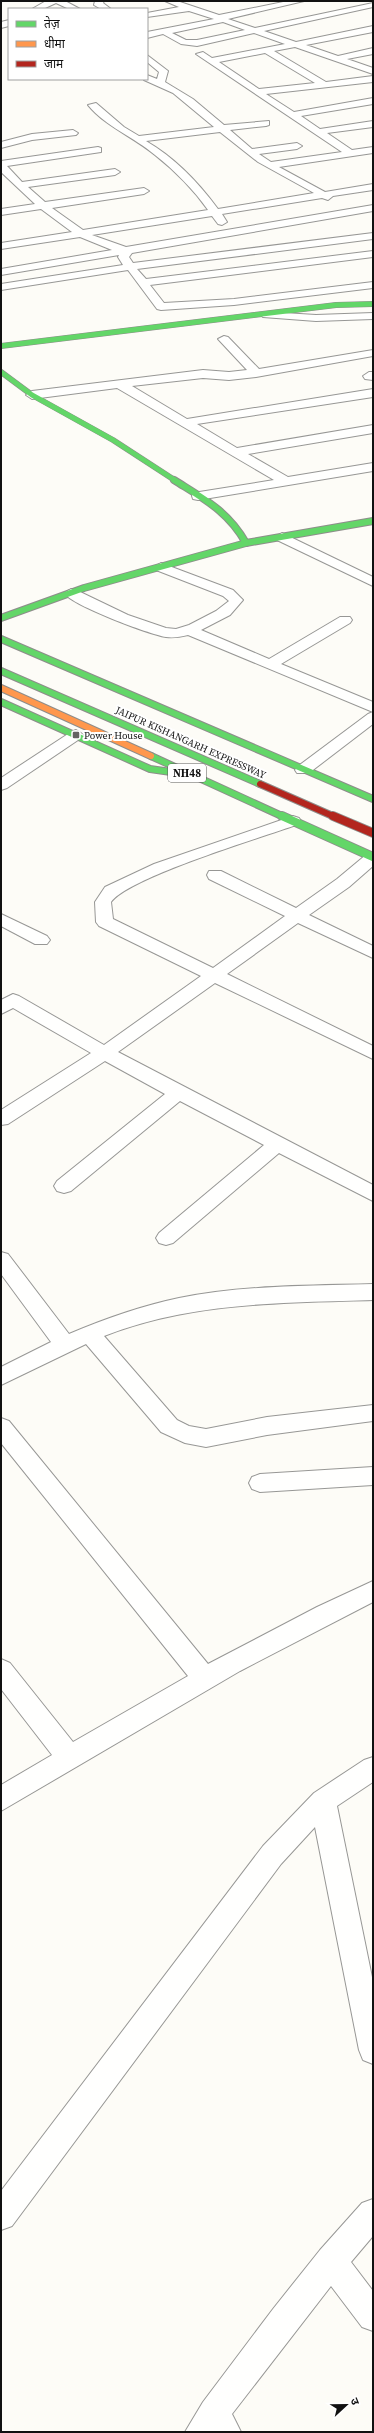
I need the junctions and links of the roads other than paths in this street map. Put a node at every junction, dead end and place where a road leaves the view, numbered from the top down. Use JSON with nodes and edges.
{"nodes":[{"id":1,"x":53,"y":1,"type":"edge"},
{"id":2,"x":58,"y":1,"type":"edge"},
{"id":3,"x":100,"y":1,"type":"edge"},
{"id":4,"x":169,"y":1,"type":"edge"},
{"id":5,"x":300,"y":1,"type":"edge"},
{"id":6,"x":27,"y":4,"type":"dead end"},
{"id":7,"x":373,"y":5,"type":"edge"},
{"id":8,"x":238,"y":6,"type":"dead end"},
{"id":9,"x":34,"y":8,"type":"edge"},
{"id":10,"x":38,"y":8,"type":"edge"},
{"id":11,"x":74,"y":8,"type":"edge"},
{"id":12,"x":105,"y":8,"type":"edge"},
{"id":13,"x":188,"y":8,"type":"junction"},
{"id":14,"x":249,"y":11,"type":"junction"},
{"id":15,"x":148,"y":15,"type":"edge"},
{"id":16,"x":221,"y":19,"type":"junction"},
{"id":17,"x":373,"y":29,"type":"edge"},
{"id":18,"x":253,"y":30,"type":"junction"},
{"id":19,"x":165,"y":32,"type":"junction"},
{"id":20,"x":148,"y":35,"type":"edge"},
{"id":21,"x":298,"y":45,"type":"junction"},
{"id":22,"x":268,"y":51,"type":"junction"},
{"id":23,"x":373,"y":51,"type":"edge"},
{"id":24,"x":200,"y":54,"type":"dead end"},
{"id":25,"x":148,"y":59,"type":"edge"},
{"id":26,"x":337,"y":59,"type":"junction"},
{"id":27,"x":212,"y":61,"type":"junction"},
{"id":28,"x":373,"y":71,"type":"edge"},
{"id":29,"x":148,"y":78,"type":"edge"},
{"id":30,"x":373,"y":79,"type":"edge"},
{"id":31,"x":161,"y":81,"type":"junction"},
{"id":32,"x":323,"y":84,"type":"junction"},
{"id":33,"x":259,"y":92,"type":"junction"},
{"id":34,"x":373,"y":101,"type":"edge"},
{"id":35,"x":94,"y":105,"type":"dead end"},
{"id":36,"x":292,"y":114,"type":"junction"},
{"id":37,"x":266,"y":123,"type":"dead end"},
{"id":38,"x":373,"y":124,"type":"edge"},
{"id":39,"x":73,"y":128,"type":"dead end"},
{"id":40,"x":221,"y":129,"type":"junction"},
{"id":41,"x":317,"y":132,"type":"junction"},
{"id":42,"x":137,"y":139,"type":"junction"},
{"id":43,"x":1,"y":144,"type":"edge"},
{"id":44,"x":297,"y":146,"type":"dead end"},
{"id":45,"x":98,"y":150,"type":"dead end"},
{"id":46,"x":373,"y":150,"type":"edge"},
{"id":47,"x":250,"y":152,"type":"junction"},
{"id":48,"x":350,"y":153,"type":"junction"},
{"id":49,"x":1,"y":165,"type":"edge"},
{"id":50,"x":271,"y":165,"type":"junction"},
{"id":51,"x":115,"y":172,"type":"dead end"},
{"id":52,"x":17,"y":182,"type":"junction"},
{"id":53,"x":1,"y":183,"type":"edge"},
{"id":54,"x":373,"y":187,"type":"edge"},
{"id":55,"x":144,"y":191,"type":"dead end"},
{"id":56,"x":324,"y":195,"type":"junction"},
{"id":57,"x":44,"y":206,"type":"junction"},
{"id":58,"x":373,"y":208,"type":"edge"},
{"id":59,"x":1,"y":212,"type":"edge"},
{"id":60,"x":217,"y":212,"type":"junction"},
{"id":61,"x":353,"y":212,"type":"junction"},
{"id":62,"x":369,"y":224,"type":"edge"},
{"id":63,"x":231,"y":232,"type":"junction"},
{"id":64,"x":84,"y":233,"type":"junction"},
{"id":65,"x":373,"y":236,"type":"edge"},
{"id":66,"x":14,"y":244,"type":"junction"},
{"id":67,"x":1,"y":246,"type":"edge"},
{"id":68,"x":251,"y":249,"type":"junction"},
{"id":69,"x":128,"y":251,"type":"junction"},
{"id":70,"x":373,"y":254,"type":"edge"},
{"id":71,"x":38,"y":265,"type":"junction"},
{"id":72,"x":131,"y":265,"type":"junction"},
{"id":73,"x":1,"y":272,"type":"edge"},
{"id":74,"x":143,"y":283,"type":"junction"},
{"id":75,"x":373,"y":285,"type":"edge"},
{"id":76,"x":1,"y":287,"type":"edge"},
{"id":77,"x":373,"y":304,"type":"edge"},
{"id":78,"x":267,"y":315,"type":"junction"},
{"id":79,"x":373,"y":316,"type":"edge"},
{"id":80,"x":224,"y":339,"type":"dead end"},
{"id":81,"x":1,"y":346,"type":"edge"},
{"id":82,"x":373,"y":353,"type":"edge"},
{"id":83,"x":1,"y":372,"type":"edge"},
{"id":84,"x":256,"y":373,"type":"junction"},
{"id":85,"x":120,"y":384,"type":"junction"},
{"id":86,"x":373,"y":393,"type":"edge"},
{"id":87,"x":32,"y":395,"type":"junction"},
{"id":88,"x":183,"y":422,"type":"junction"},
{"id":89,"x":373,"y":429,"type":"edge"},
{"id":90,"x":236,"y":452,"type":"junction"},
{"id":91,"x":373,"y":467,"type":"edge"},
{"id":92,"x":285,"y":481,"type":"junction"},
{"id":93,"x":198,"y":496,"type":"junction"},
{"id":94,"x":373,"y":521,"type":"edge"},
{"id":95,"x":282,"y":537,"type":"junction"},
{"id":96,"x":246,"y":543,"type":"junction"},
{"id":97,"x":161,"y":567,"type":"junction"},
{"id":98,"x":373,"y":582,"type":"edge"},
{"id":99,"x":71,"y":593,"type":"junction"},
{"id":100,"x":1,"y":618,"type":"edge"},
{"id":101,"x":344,"y":620,"type":"dead end"},
{"id":102,"x":190,"y":631,"type":"junction"},
{"id":103,"x":1,"y":639,"type":"edge"},
{"id":104,"x":269,"y":664,"type":"junction"},
{"id":105,"x":1,"y":671,"type":"edge"},
{"id":106,"x":1,"y":688,"type":"edge"},
{"id":107,"x":1,"y":702,"type":"edge"},
{"id":108,"x":372,"y":717,"type":"edge"},
{"id":109,"x":76,"y":735,"type":"junction"},
{"id":110,"x":303,"y":770,"type":"junction"},
{"id":111,"x":192,"y":775,"type":"junction"},
{"id":112,"x":1,"y":784,"type":"edge"},
{"id":113,"x":373,"y":799,"type":"edge"},
{"id":114,"x":293,"y":820,"type":"junction"},
{"id":115,"x":373,"y":834,"type":"edge"},
{"id":116,"x":373,"y":857,"type":"edge"},
{"id":117,"x":215,"y":875,"type":"dead end"},
{"id":118,"x":298,"y":916,"type":"junction"},
{"id":119,"x":1,"y":919,"type":"edge"},
{"id":120,"x":41,"y":940,"type":"dead end"},
{"id":121,"x":373,"y":953,"type":"edge"},
{"id":122,"x":216,"y":976,"type":"junction"},
{"id":123,"x":1,"y":1008,"type":"edge"},
{"id":124,"x":105,"y":1053,"type":"junction"},
{"id":125,"x":373,"y":1054,"type":"edge"},
{"id":126,"x":177,"y":1094,"type":"junction"},
{"id":127,"x":1,"y":1119,"type":"edge"},
{"id":128,"x":278,"y":1144,"type":"junction"},
{"id":129,"x":64,"y":1186,"type":"dead end"},
{"id":130,"x":373,"y":1194,"type":"edge"},
{"id":131,"x":166,"y":1238,"type":"dead end"},
{"id":132,"x":1,"y":1259,"type":"edge"},
{"id":133,"x":373,"y":1292,"type":"edge"},
{"id":134,"x":90,"y":1334,"type":"junction"},
{"id":135,"x":65,"y":1345,"type":"junction"},
{"id":136,"x":1,"y":1377,"type":"edge"},
{"id":137,"x":373,"y":1413,"type":"edge"},
{"id":138,"x":1,"y":1427,"type":"edge"},
{"id":139,"x":373,"y":1476,"type":"edge"},
{"id":140,"x":260,"y":1482,"type":"dead end"},
{"id":141,"x":373,"y":1591,"type":"edge"},
{"id":142,"x":1,"y":1670,"type":"edge"},
{"id":143,"x":205,"y":1679,"type":"junction"},
{"id":144,"x":69,"y":1757,"type":"junction"},
{"id":145,"x":373,"y":1768,"type":"edge"},
{"id":146,"x":1,"y":1799,"type":"edge"},
{"id":147,"x":323,"y":1801,"type":"junction"},
{"id":148,"x":373,"y":2050,"type":"edge"},
{"id":149,"x":373,"y":2214,"type":"edge"},
{"id":150,"x":1,"y":2215,"type":"edge"},
{"id":151,"x":331,"y":2261,"type":"junction"},
{"id":152,"x":373,"y":2316,"type":"edge"},
{"id":153,"x":213,"y":2426,"type":"edge"}],
"edges":[{"from":1,"to":10,"type":"street"},
{"from":2,"to":11,"type":"street"},
{"from":3,"to":12,"type":"street"},
{"from":4,"to":13,"type":"street"},
{"from":5,"to":14,"type":"street"},
{"from":6,"to":9,"type":"street"},
{"from":7,"to":18,"type":"street"},
{"from":8,"to":14,"type":"street"},
{"from":13,"to":15,"type":"street"},
{"from":13,"to":16,"type":"street"},
{"from":14,"to":16,"type":"street"},
{"from":16,"to":18,"type":"street"},
{"from":16,"to":19,"type":"street"},
{"from":17,"to":21,"type":"street"},
{"from":18,"to":19,"type":"street"},
{"from":18,"to":21,"type":"street"},
{"from":19,"to":20,"type":"street"},
{"from":21,"to":22,"type":"street"},
{"from":21,"to":26,"type":"street"},
{"from":22,"to":27,"type":"street"},
{"from":22,"to":32,"type":"street"},
{"from":23,"to":26,"type":"street"},
{"from":24,"to":27,"type":"street"},
{"from":25,"to":31,"type":"street"},
{"from":26,"to":28,"type":"street"},
{"from":27,"to":33,"type":"street"},
{"from":29,"to":31,"type":"street"},
{"from":30,"to":32,"type":"street"},
{"from":31,"to":40,"type":"street"},
{"from":32,"to":33,"type":"street"},
{"from":33,"to":36,"type":"street"},
{"from":34,"to":36,"type":"street"},
{"from":35,"to":42,"type":"street"},
{"from":36,"to":41,"type":"street"},
{"from":37,"to":40,"type":"street"},
{"from":38,"to":41,"type":"street"},
{"from":39,"to":43,"type":"street"},
{"from":40,"to":42,"type":"street"},
{"from":40,"to":47,"type":"street"},
{"from":41,"to":48,"type":"street"},
{"from":42,"to":60,"type":"street"},
{"from":44,"to":47,"type":"street"},
{"from":45,"to":49,"type":"street"},
{"from":46,"to":48,"type":"street"},
{"from":47,"to":50,"type":"street"},
{"from":48,"to":50,"type":"street"},
{"from":49,"to":52,"type":"street"},
{"from":50,"to":56,"type":"street"},
{"from":51,"to":52,"type":"street"},
{"from":52,"to":53,"type":"street"},
{"from":52,"to":57,"type":"street"},
{"from":54,"to":56,"type":"street"},
{"from":55,"to":57,"type":"street"},
{"from":56,"to":60,"type":"street"},
{"from":56,"to":61,"type":"street"},
{"from":57,"to":59,"type":"street"},
{"from":57,"to":64,"type":"street"},
{"from":58,"to":61,"type":"street"},
{"from":60,"to":63,"type":"street"},
{"from":60,"to":64,"type":"street"},
{"from":61,"to":62,"type":"street"},
{"from":61,"to":63,"type":"street"},
{"from":63,"to":68,"type":"street"},
{"from":63,"to":69,"type":"street"},
{"from":64,"to":66,"type":"street"},
{"from":64,"to":69,"type":"street"},
{"from":65,"to":68,"type":"street"},
{"from":66,"to":67,"type":"street"},
{"from":66,"to":71,"type":"street"},
{"from":68,"to":72,"type":"street"},
{"from":69,"to":71,"type":"street"},
{"from":69,"to":72,"type":"street"},
{"from":70,"to":74,"type":"street"},
{"from":71,"to":73,"type":"street"},
{"from":72,"to":74,"type":"street"},
{"from":72,"to":76,"type":"street"},
{"from":74,"to":75,"type":"street"},
{"from":77,"to":78,"type":"main road"},
{"from":78,"to":79,"type":"street"},
{"from":78,"to":81,"type":"main road"},
{"from":80,"to":84,"type":"street"},
{"from":82,"to":84,"type":"street"},
{"from":83,"to":87,"type":"main road"},
{"from":84,"to":85,"type":"street"},
{"from":85,"to":87,"type":"street"},
{"from":85,"to":88,"type":"street"},
{"from":86,"to":88,"type":"street"},
{"from":87,"to":93,"type":"main road"},
{"from":88,"to":90,"type":"street"},
{"from":89,"to":90,"type":"street"},
{"from":90,"to":92,"type":"street"},
{"from":91,"to":92,"type":"street"},
{"from":92,"to":93,"type":"street"},
{"from":93,"to":96,"type":"main road"},
{"from":94,"to":95,"type":"main road"},
{"from":95,"to":96,"type":"main road"},
{"from":95,"to":98,"type":"street"},
{"from":96,"to":97,"type":"main road"},
{"from":97,"to":99,"type":"main road"},
{"from":97,"to":102,"type":"street"},
{"from":99,"to":100,"type":"main road"},
{"from":99,"to":102,"type":"street"},
{"from":101,"to":104,"type":"street"},
{"from":102,"to":104,"type":"street"},
{"from":103,"to":110,"type":"main road"},
{"from":104,"to":108,"type":"street"},
{"from":105,"to":115,"type":"main road","name":"JAIPUR KISHANGARH EXPRESSWAY","number":"NH48"},
{"from":106,"to":111,"type":"main road","number":"NH48"},
{"from":107,"to":109,"type":"main road"},
{"from":108,"to":110,"type":"street"},
{"from":109,"to":111,"type":"main road"},
{"from":109,"to":112,"type":"street"},
{"from":110,"to":113,"type":"main road"},
{"from":111,"to":114,"type":"main road","number":"NH48"},
{"from":114,"to":116,"type":"main road","number":"NH48"},
{"from":114,"to":122,"type":"street"},
{"from":116,"to":118,"type":"street"},
{"from":117,"to":118,"type":"street"},
{"from":118,"to":121,"type":"street"},
{"from":118,"to":122,"type":"street"},
{"from":119,"to":120,"type":"street"},
{"from":122,"to":124,"type":"street"},
{"from":122,"to":125,"type":"street"},
{"from":123,"to":124,"type":"street"},
{"from":124,"to":126,"type":"street"},
{"from":124,"to":127,"type":"street"},
{"from":126,"to":128,"type":"street"},
{"from":126,"to":129,"type":"street"},
{"from":128,"to":130,"type":"street"},
{"from":128,"to":131,"type":"street"},
{"from":132,"to":135,"type":"street"},
{"from":133,"to":134,"type":"street"},
{"from":134,"to":135,"type":"street"},
{"from":134,"to":137,"type":"street"},
{"from":135,"to":136,"type":"street"},
{"from":138,"to":143,"type":"street"},
{"from":139,"to":140,"type":"street"},
{"from":141,"to":143,"type":"street"},
{"from":142,"to":144,"type":"street"},
{"from":143,"to":144,"type":"street"},
{"from":144,"to":146,"type":"street"},
{"from":145,"to":147,"type":"street"},
{"from":147,"to":148,"type":"street"},
{"from":147,"to":150,"type":"street"},
{"from":149,"to":151,"type":"street"},
{"from":151,"to":152,"type":"street"},
{"from":151,"to":153,"type":"street"}]}
